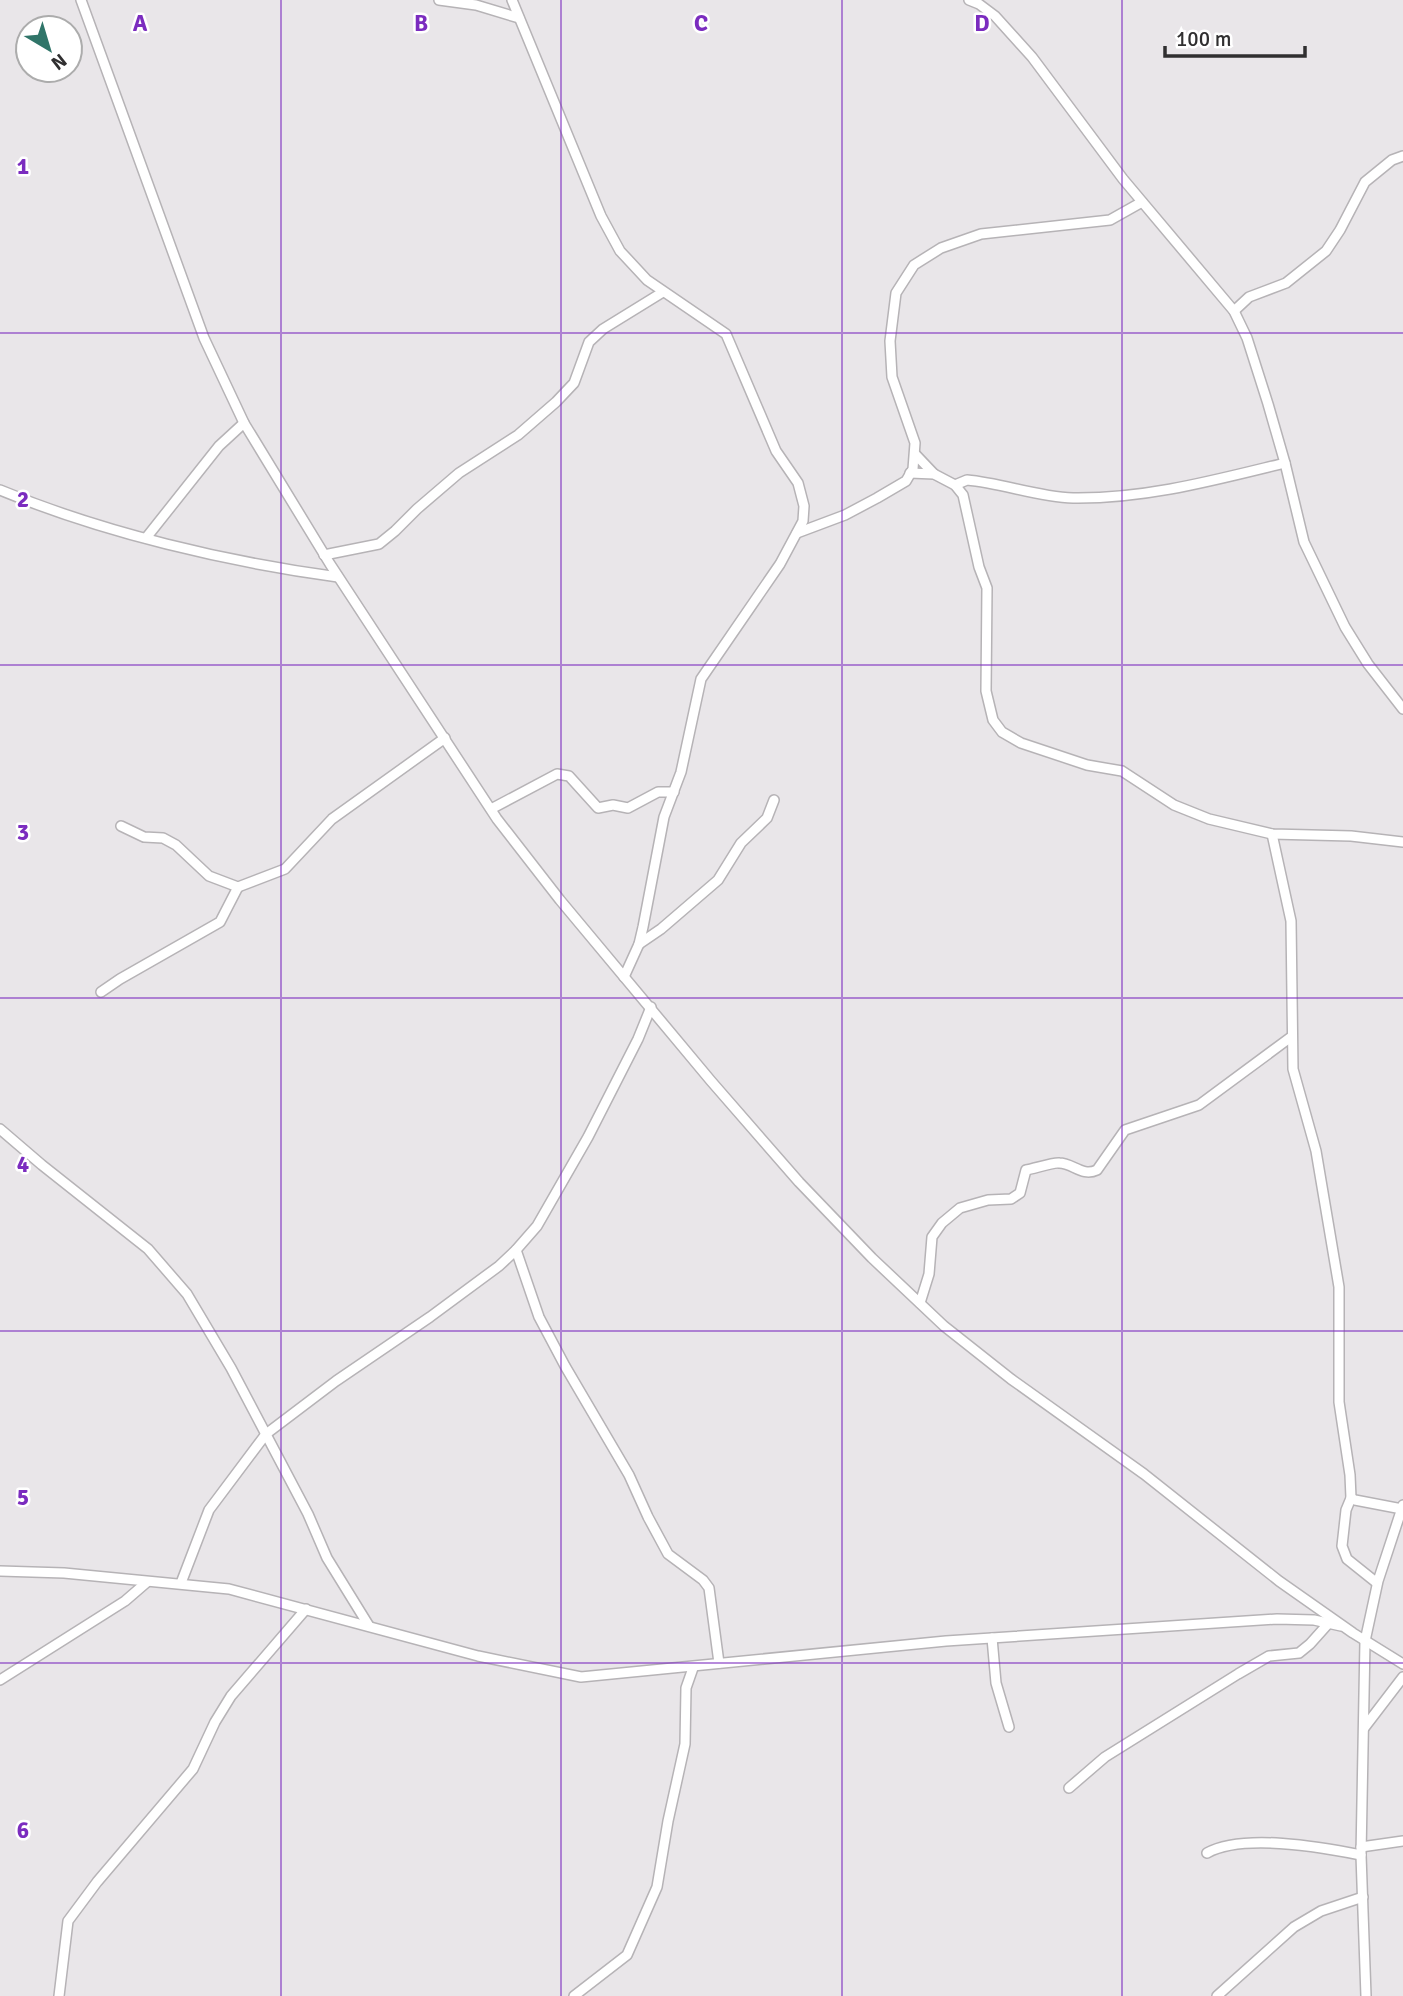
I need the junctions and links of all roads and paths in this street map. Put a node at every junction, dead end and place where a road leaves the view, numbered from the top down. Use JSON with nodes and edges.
{"nodes":[{"id":1,"x":81,"y":0,"type":"edge"},
{"id":2,"x":439,"y":0,"type":"edge"},
{"id":3,"x":512,"y":0,"type":"edge"},
{"id":4,"x":969,"y":0,"type":"edge"},
{"id":5,"x":519,"y":18,"type":"junction"},
{"id":6,"x":1403,"y":156,"type":"edge"},
{"id":7,"x":1142,"y":202,"type":"junction"},
{"id":8,"x":663,"y":292,"type":"junction"},
{"id":9,"x":1234,"y":311,"type":"junction"},
{"id":10,"x":244,"y":423,"type":"junction"},
{"id":11,"x":915,"y":454,"type":"junction"},
{"id":12,"x":1285,"y":463,"type":"junction"},
{"id":13,"x":910,"y":473,"type":"junction"},
{"id":14,"x":934,"y":474,"type":"junction"},
{"id":15,"x":955,"y":485,"type":"junction"},
{"id":16,"x":0,"y":490,"type":"edge"},
{"id":17,"x":797,"y":533,"type":"junction"},
{"id":18,"x":146,"y":538,"type":"junction"},
{"id":19,"x":324,"y":555,"type":"junction"},
{"id":20,"x":338,"y":578,"type":"junction"},
{"id":21,"x":1403,"y":709,"type":"edge"},
{"id":22,"x":445,"y":738,"type":"junction"},
{"id":23,"x":674,"y":792,"type":"junction"},
{"id":24,"x":774,"y":800,"type":"dead end"},
{"id":25,"x":491,"y":809,"type":"junction"},
{"id":26,"x":121,"y":826,"type":"dead end"},
{"id":27,"x":1272,"y":834,"type":"junction"},
{"id":28,"x":1403,"y":842,"type":"edge"},
{"id":29,"x":238,"y":887,"type":"junction"},
{"id":30,"x":639,"y":944,"type":"junction"},
{"id":31,"x":624,"y":977,"type":"junction"},
{"id":32,"x":101,"y":992,"type":"dead end"},
{"id":33,"x":651,"y":1007,"type":"junction"},
{"id":34,"x":1291,"y":1038,"type":"junction"},
{"id":35,"x":0,"y":1129,"type":"edge"},
{"id":36,"x":516,"y":1250,"type":"junction"},
{"id":37,"x":920,"y":1303,"type":"junction"},
{"id":38,"x":266,"y":1434,"type":"junction"},
{"id":39,"x":1351,"y":1498,"type":"junction"},
{"id":40,"x":1402,"y":1507,"type":"edge"},
{"id":41,"x":0,"y":1571,"type":"edge"},
{"id":42,"x":146,"y":1582,"type":"junction"},
{"id":43,"x":181,"y":1583,"type":"junction"},
{"id":44,"x":1377,"y":1583,"type":"junction"},
{"id":45,"x":306,"y":1609,"type":"junction"},
{"id":46,"x":1327,"y":1625,"type":"junction"},
{"id":47,"x":369,"y":1626,"type":"junction"},
{"id":48,"x":1343,"y":1626,"type":"junction"},
{"id":49,"x":992,"y":1639,"type":"junction"},
{"id":50,"x":1365,"y":1641,"type":"junction"},
{"id":51,"x":719,"y":1663,"type":"junction"},
{"id":52,"x":1403,"y":1664,"type":"edge"},
{"id":53,"x":693,"y":1668,"type":"junction"},
{"id":54,"x":1403,"y":1677,"type":"edge"},
{"id":55,"x":0,"y":1679,"type":"edge"},
{"id":56,"x":1009,"y":1727,"type":"dead end"},
{"id":57,"x":1364,"y":1728,"type":"junction"},
{"id":58,"x":1069,"y":1788,"type":"dead end"},
{"id":59,"x":1403,"y":1841,"type":"edge"},
{"id":60,"x":1361,"y":1851,"type":"junction"},
{"id":61,"x":1207,"y":1853,"type":"dead end"},
{"id":62,"x":1363,"y":1897,"type":"junction"},
{"id":63,"x":59,"y":1996,"type":"edge"},
{"id":64,"x":574,"y":1996,"type":"edge"},
{"id":65,"x":1217,"y":1996,"type":"edge"},
{"id":66,"x":1366,"y":1996,"type":"edge"}],
"edges":[{"from":1,"to":10,"type":"street"},
{"from":2,"to":5,"type":"street"},
{"from":3,"to":5,"type":"street"},
{"from":4,"to":7,"type":"street"},
{"from":5,"to":8,"type":"street"},
{"from":6,"to":9,"type":"street"},
{"from":7,"to":9,"type":"street"},
{"from":7,"to":11,"type":"street"},
{"from":8,"to":17,"type":"street"},
{"from":8,"to":19,"type":"street"},
{"from":9,"to":12,"type":"street"},
{"from":10,"to":18,"type":"street"},
{"from":10,"to":19,"type":"street"},
{"from":11,"to":13,"type":"street"},
{"from":11,"to":14,"type":"street"},
{"from":12,"to":15,"type":"street"},
{"from":12,"to":21,"type":"street"},
{"from":13,"to":14,"type":"street"},
{"from":13,"to":17,"type":"street"},
{"from":14,"to":15,"type":"street"},
{"from":15,"to":27,"type":"street"},
{"from":16,"to":18,"type":"street"},
{"from":17,"to":23,"type":"street"},
{"from":18,"to":20,"type":"street"},
{"from":19,"to":20,"type":"street"},
{"from":20,"to":22,"type":"street"},
{"from":22,"to":25,"type":"street"},
{"from":22,"to":29,"type":"street"},
{"from":23,"to":25,"type":"street"},
{"from":23,"to":30,"type":"street"},
{"from":24,"to":30,"type":"street"},
{"from":25,"to":31,"type":"street"},
{"from":26,"to":29,"type":"street"},
{"from":27,"to":28,"type":"street"},
{"from":27,"to":34,"type":"street"},
{"from":29,"to":32,"type":"street"},
{"from":30,"to":31,"type":"street"},
{"from":31,"to":33,"type":"street"},
{"from":33,"to":36,"type":"street"},
{"from":33,"to":37,"type":"street"},
{"from":34,"to":37,"type":"street"},
{"from":34,"to":39,"type":"street"},
{"from":35,"to":38,"type":"street"},
{"from":36,"to":38,"type":"street"},
{"from":36,"to":51,"type":"street"},
{"from":37,"to":48,"type":"street"},
{"from":38,"to":43,"type":"street"},
{"from":38,"to":47,"type":"street"},
{"from":39,"to":40,"type":"street"},
{"from":39,"to":44,"type":"street"},
{"from":40,"to":44,"type":"street"},
{"from":41,"to":42,"type":"street"},
{"from":42,"to":43,"type":"street"},
{"from":42,"to":55,"type":"street"},
{"from":43,"to":45,"type":"street"},
{"from":44,"to":50,"type":"street"},
{"from":45,"to":47,"type":"street"},
{"from":45,"to":63,"type":"street"},
{"from":46,"to":48,"type":"street"},
{"from":46,"to":49,"type":"street"},
{"from":46,"to":58,"type":"street"},
{"from":47,"to":53,"type":"street"},
{"from":48,"to":50,"type":"street"},
{"from":49,"to":51,"type":"street"},
{"from":49,"to":56,"type":"street"},
{"from":50,"to":52,"type":"street"},
{"from":50,"to":57,"type":"street"},
{"from":51,"to":53,"type":"street"},
{"from":53,"to":64,"type":"street"},
{"from":54,"to":57,"type":"street"},
{"from":57,"to":60,"type":"street"},
{"from":59,"to":60,"type":"street"},
{"from":60,"to":61,"type":"street"},
{"from":60,"to":62,"type":"street"},
{"from":62,"to":65,"type":"street"},
{"from":62,"to":66,"type":"street"}]}
